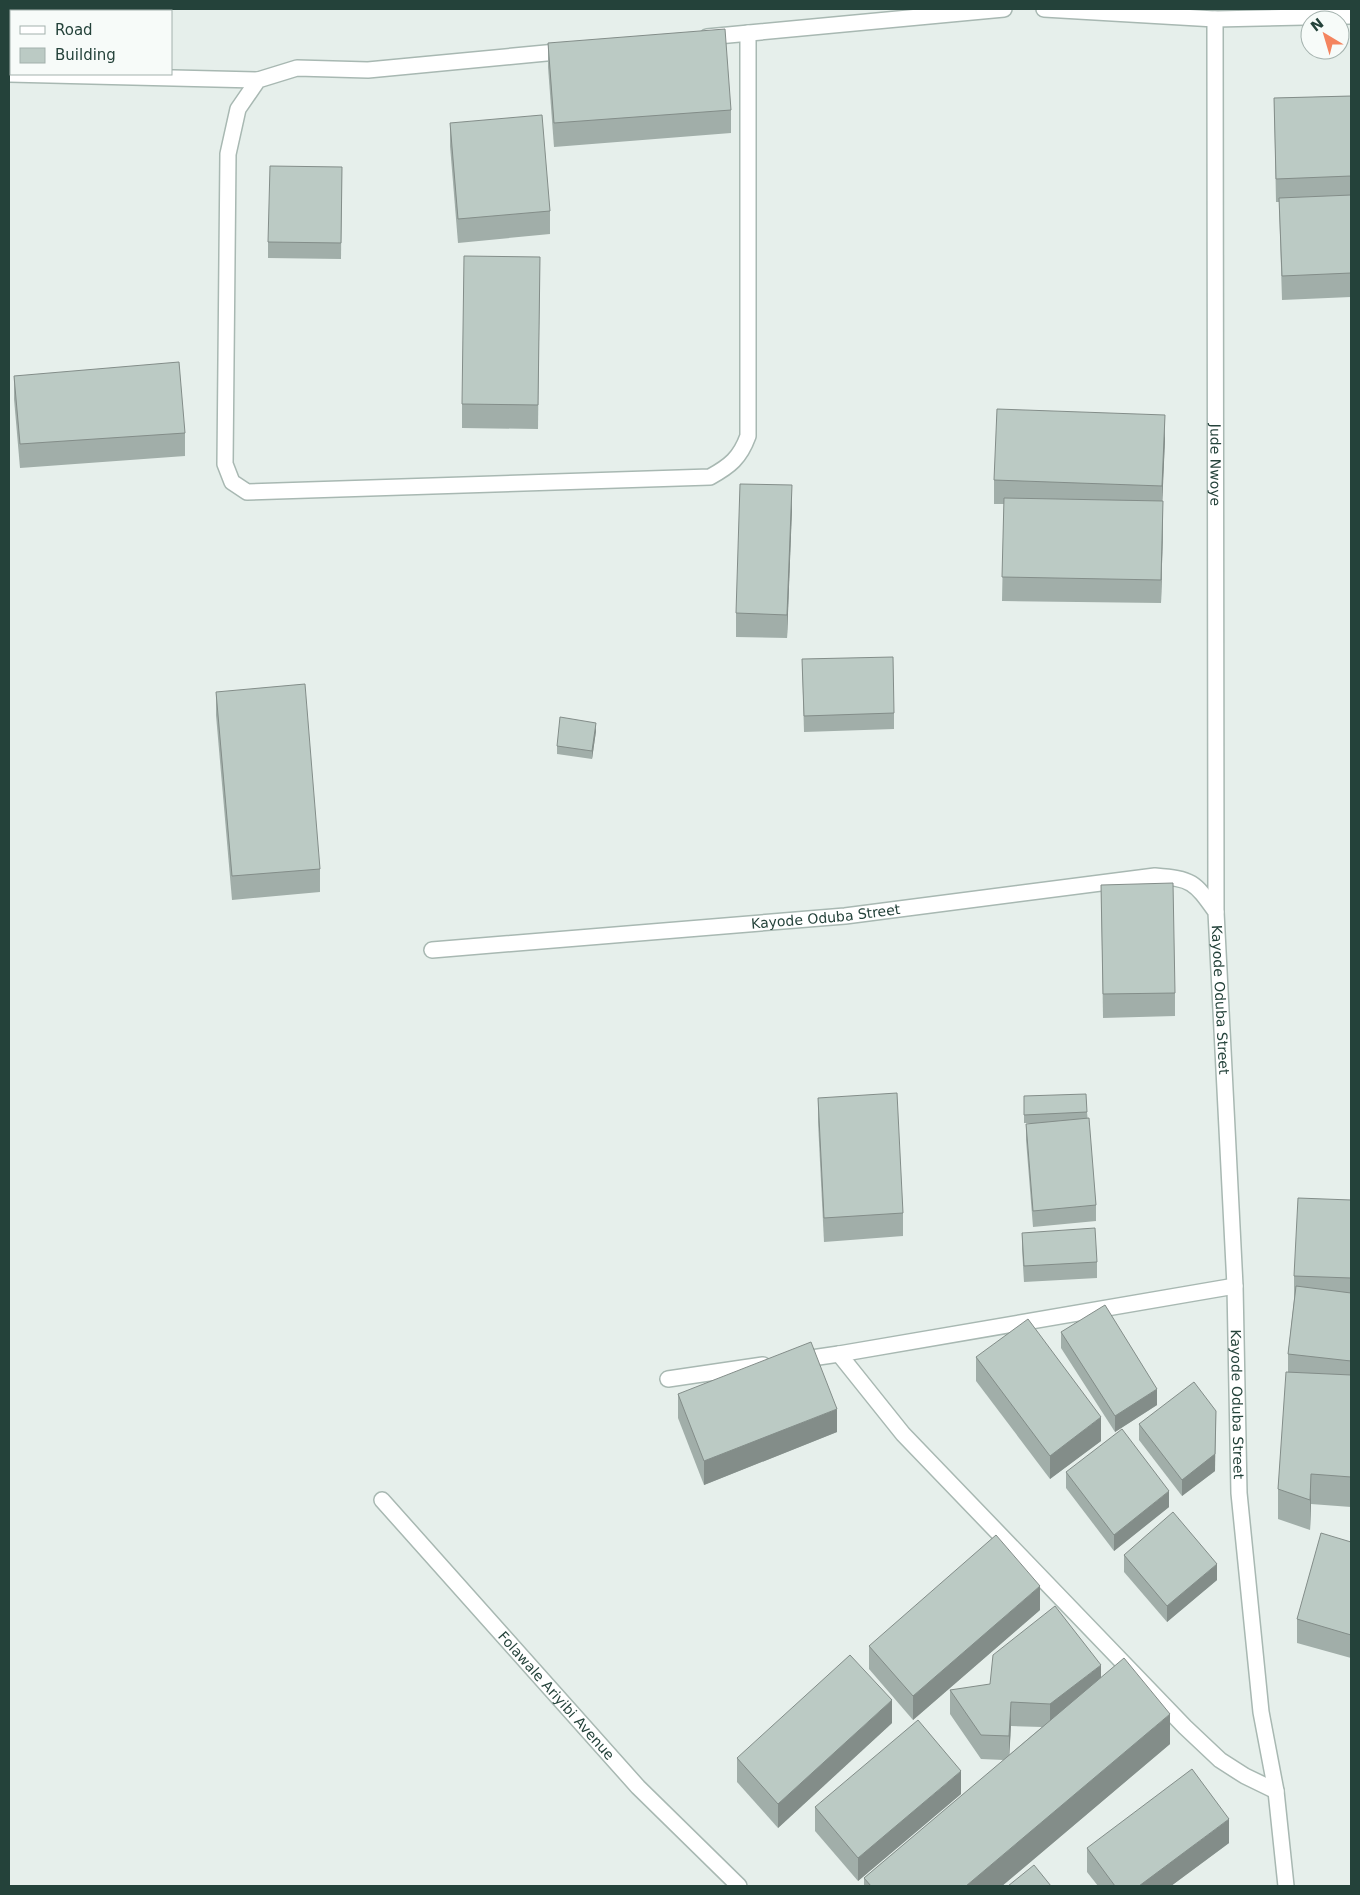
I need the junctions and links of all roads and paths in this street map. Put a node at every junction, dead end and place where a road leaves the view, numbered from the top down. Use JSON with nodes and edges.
{"nodes":[{"id":1,"x":1004,"y":9,"type":"edge"},
{"id":2,"x":1044,"y":9,"type":"edge"},
{"id":3,"x":1351,"y":16,"type":"edge"},
{"id":4,"x":1215,"y":20,"type":"junction"},
{"id":5,"x":748,"y":33,"type":"junction"},
{"id":6,"x":690,"y":39,"type":"edge"},
{"id":7,"x":582,"y":49,"type":"edge"},
{"id":8,"x":50,"y":75,"type":"edge"},
{"id":9,"x":258,"y":80,"type":"junction"},
{"id":10,"x":1216,"y":912,"type":"junction"},
{"id":11,"x":432,"y":950,"type":"dead end"},
{"id":12,"x":1235,"y":1286,"type":"junction"},
{"id":13,"x":839,"y":1354,"type":"junction"},
{"id":14,"x":668,"y":1379,"type":"dead end"},
{"id":15,"x":382,"y":1500,"type":"dead end"},
{"id":16,"x":1276,"y":1790,"type":"junction"},
{"id":17,"x":739,"y":1886,"type":"edge"},
{"id":18,"x":1286,"y":1886,"type":"edge"}],
"edges":[{"from":1,"to":5,"type":"street"},
{"from":2,"to":4,"type":"street"},
{"from":3,"to":4,"type":"street"},
{"from":4,"to":10,"type":"street","name":"Jude Nwoye"},
{"from":5,"to":6,"type":"street"},
{"from":5,"to":9,"type":"street"},
{"from":7,"to":9,"type":"street"},
{"from":8,"to":9,"type":"street"},
{"from":10,"to":11,"type":"street","name":"Kayode Oduba Street"},
{"from":10,"to":12,"type":"street","name":"Kayode Oduba Street"},
{"from":12,"to":13,"type":"street"},
{"from":12,"to":16,"type":"street","name":"Kayode Oduba Street"},
{"from":13,"to":14,"type":"street"},
{"from":13,"to":16,"type":"street"},
{"from":15,"to":17,"type":"street","name":"Folawale Ariyibi Avenue"},
{"from":16,"to":18,"type":"street","name":"Kayode Oduba Street"}]}
